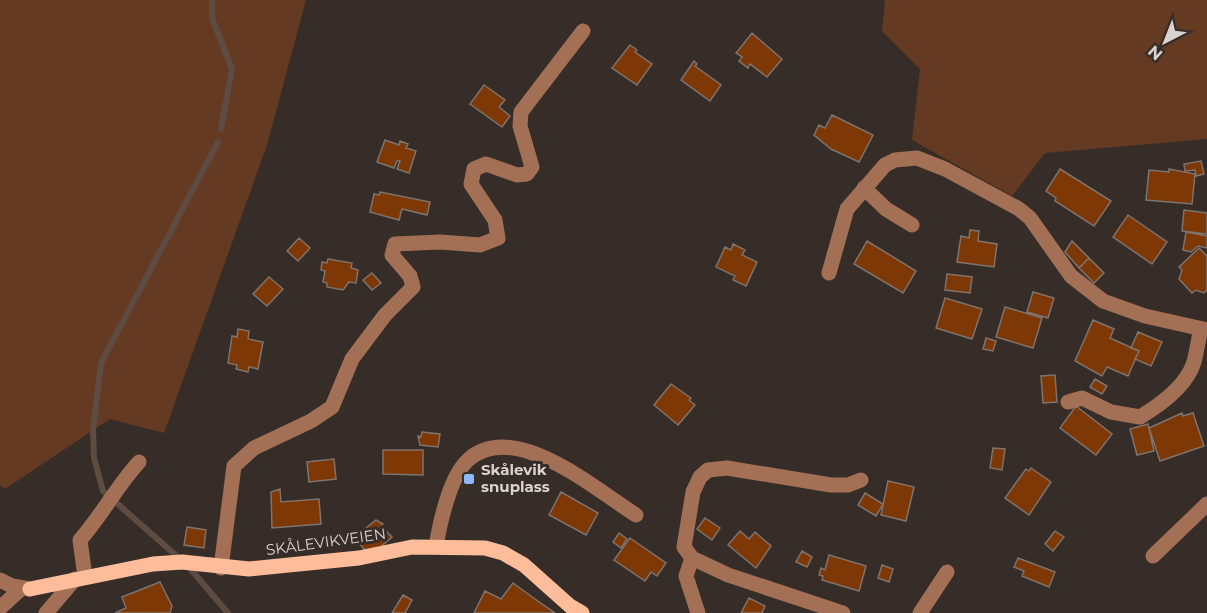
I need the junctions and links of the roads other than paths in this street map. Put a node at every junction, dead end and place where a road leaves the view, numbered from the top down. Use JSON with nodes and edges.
{"nodes":[{"id":1,"x":583,"y":31,"type":"dead end"},
{"id":2,"x":864,"y":188,"type":"junction"},
{"id":3,"x":912,"y":225,"type":"dead end"},
{"id":4,"x":830,"y":273,"type":"dead end"},
{"id":5,"x":1204,"y":329,"type":"edge"},
{"id":6,"x":1068,"y":402,"type":"dead end"},
{"id":7,"x":139,"y":462,"type":"dead end"},
{"id":8,"x":861,"y":480,"type":"dead end"},
{"id":9,"x":1207,"y":504,"type":"edge"},
{"id":10,"x":636,"y":515,"type":"dead end"},
{"id":11,"x":436,"y":546,"type":"junction"},
{"id":12,"x":1153,"y":556,"type":"dead end"},
{"id":13,"x":692,"y":558,"type":"junction"},
{"id":14,"x":221,"y":568,"type":"junction"},
{"id":15,"x":947,"y":572,"type":"dead end"},
{"id":16,"x":80,"y":578,"type":"junction"},
{"id":17,"x":0,"y":580,"type":"edge"},
{"id":18,"x":26,"y":588,"type":"junction"},
{"id":19,"x":0,"y":608,"type":"edge"},
{"id":20,"x":46,"y":613,"type":"edge"},
{"id":21,"x":582,"y":613,"type":"edge"},
{"id":22,"x":698,"y":613,"type":"edge"},
{"id":23,"x":843,"y":613,"type":"edge"},
{"id":24,"x":920,"y":613,"type":"edge"}],
"edges":[{"from":1,"to":14,"type":"street"},
{"from":2,"to":3,"type":"street"},
{"from":2,"to":4,"type":"street"},
{"from":2,"to":5,"type":"street"},
{"from":5,"to":6,"type":"street"},
{"from":7,"to":16,"type":"street"},
{"from":8,"to":13,"type":"street"},
{"from":9,"to":12,"type":"street"},
{"from":10,"to":11,"type":"street"},
{"from":11,"to":14,"type":"main road","name":"SKÅLEVIKVEIEN"},
{"from":11,"to":21,"type":"main road","name":"SKÅLEVIKVEIEN"},
{"from":13,"to":22,"type":"street"},
{"from":13,"to":23,"type":"street"},
{"from":14,"to":16,"type":"main road","name":"SKÅLEVIKVEIEN"},
{"from":15,"to":24,"type":"street"},
{"from":16,"to":18,"type":"main road","name":"SKÅLEVIKVEIEN"},
{"from":16,"to":20,"type":"street"},
{"from":17,"to":18,"type":"street"},
{"from":18,"to":19,"type":"street","name":"SKÅLEVIKVEIEN"}]}
